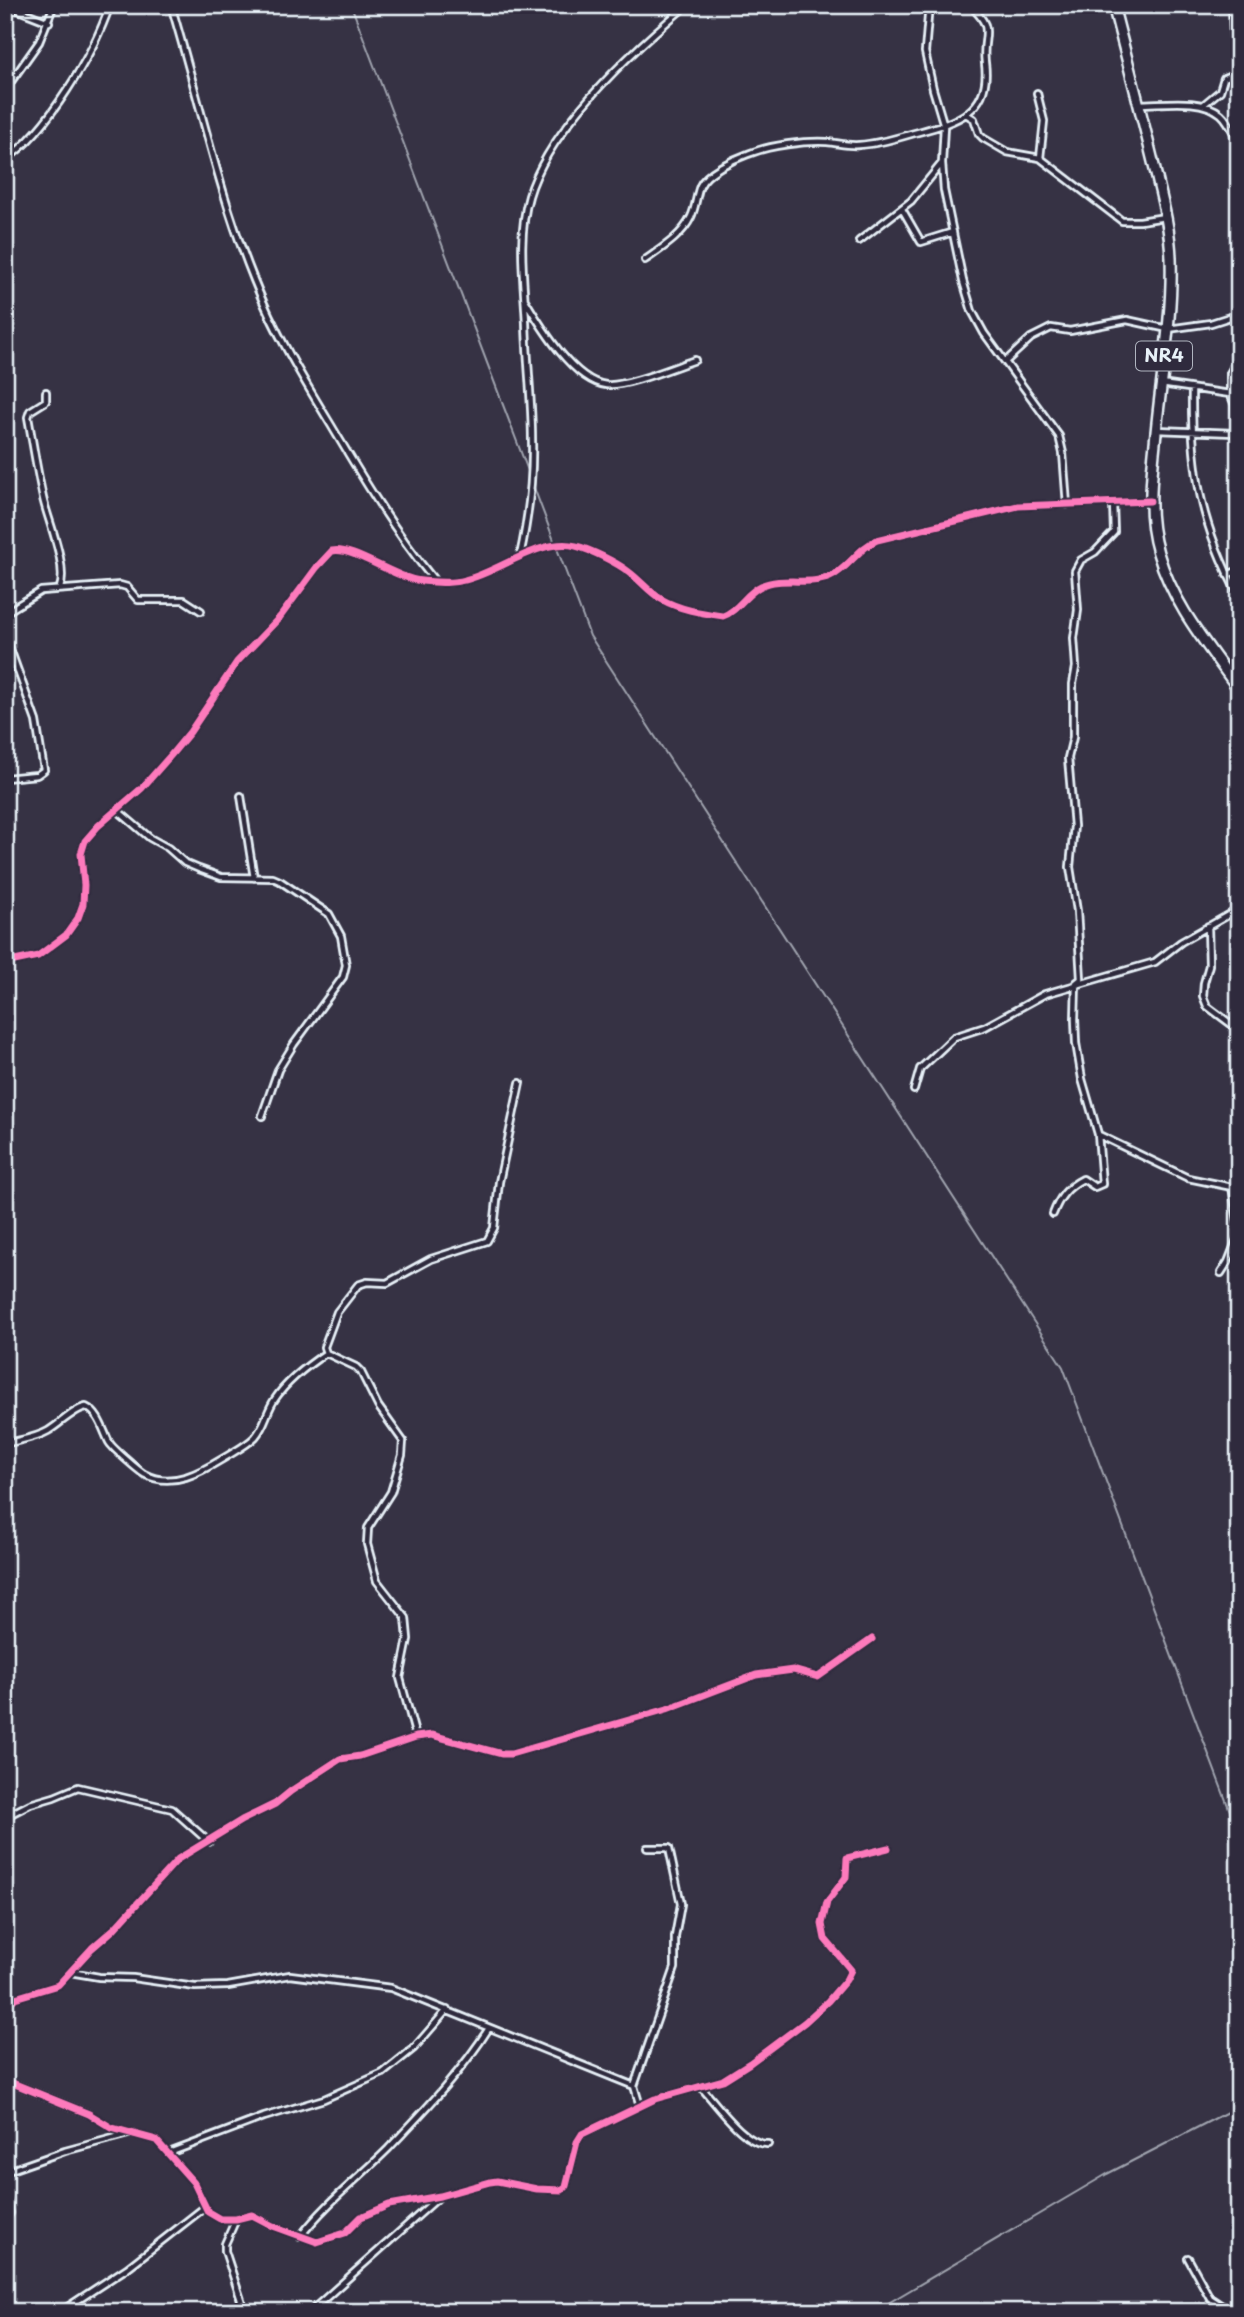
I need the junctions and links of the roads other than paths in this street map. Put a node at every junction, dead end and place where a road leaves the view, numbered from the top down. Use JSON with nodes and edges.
{"nodes":[{"id":1,"x":6,"y":5,"type":"edge"},
{"id":2,"x":54,"y":5,"type":"edge"},
{"id":3,"x":110,"y":5,"type":"edge"},
{"id":4,"x":171,"y":5,"type":"edge"},
{"id":5,"x":687,"y":5,"type":"edge"},
{"id":6,"x":929,"y":5,"type":"edge"},
{"id":7,"x":970,"y":5,"type":"edge"},
{"id":8,"x":1113,"y":5,"type":"edge"},
{"id":9,"x":1232,"y":5,"type":"edge"},
{"id":10,"x":49,"y":22,"type":"junction"},
{"id":11,"x":5,"y":90,"type":"edge"},
{"id":12,"x":1037,"y":93,"type":"dead end"},
{"id":13,"x":1138,"y":104,"type":"junction"},
{"id":14,"x":1202,"y":105,"type":"junction"},
{"id":15,"x":967,"y":114,"type":"junction"},
{"id":16,"x":944,"y":126,"type":"junction"},
{"id":17,"x":1239,"y":143,"type":"edge"},
{"id":18,"x":1040,"y":158,"type":"junction"},
{"id":19,"x":5,"y":160,"type":"edge"},
{"id":20,"x":942,"y":163,"type":"junction"},
{"id":21,"x":902,"y":209,"type":"junction"},
{"id":22,"x":1166,"y":217,"type":"junction"},
{"id":23,"x":953,"y":232,"type":"junction"},
{"id":24,"x":859,"y":241,"type":"dead end"},
{"id":25,"x":645,"y":260,"type":"dead end"},
{"id":26,"x":524,"y":299,"type":"junction"},
{"id":27,"x":1239,"y":314,"type":"edge"},
{"id":28,"x":1168,"y":329,"type":"junction"},
{"id":29,"x":1239,"y":358,"type":"edge"},
{"id":30,"x":695,"y":360,"type":"dead end"},
{"id":31,"x":1006,"y":361,"type":"junction"},
{"id":32,"x":1160,"y":384,"type":"junction"},
{"id":33,"x":1192,"y":389,"type":"junction"},
{"id":34,"x":46,"y":392,"type":"dead end"},
{"id":35,"x":1230,"y":394,"type":"junction"},
{"id":36,"x":1156,"y":430,"type":"junction"},
{"id":37,"x":1193,"y":432,"type":"junction"},
{"id":38,"x":1236,"y":433,"type":"junction"},
{"id":39,"x":1239,"y":453,"type":"edge"},
{"id":40,"x":1150,"y":501,"type":"junction"},
{"id":41,"x":1113,"y":503,"type":"junction"},
{"id":42,"x":1067,"y":505,"type":"junction"},
{"id":43,"x":520,"y":556,"type":"junction"},
{"id":44,"x":1239,"y":570,"type":"edge"},
{"id":45,"x":1227,"y":575,"type":"junction"},
{"id":46,"x":435,"y":581,"type":"junction"},
{"id":47,"x":60,"y":589,"type":"junction"},
{"id":48,"x":1239,"y":596,"type":"edge"},
{"id":49,"x":201,"y":611,"type":"dead end"},
{"id":50,"x":5,"y":613,"type":"edge"},
{"id":51,"x":5,"y":635,"type":"edge"},
{"id":52,"x":1237,"y":684,"type":"edge"},
{"id":53,"x":5,"y":778,"type":"edge"},
{"id":54,"x":241,"y":796,"type":"dead end"},
{"id":55,"x":117,"y":810,"type":"junction"},
{"id":56,"x":254,"y":878,"type":"junction"},
{"id":57,"x":1239,"y":909,"type":"edge"},
{"id":58,"x":1208,"y":925,"type":"junction"},
{"id":59,"x":5,"y":964,"type":"edge"},
{"id":60,"x":1076,"y":983,"type":"junction"},
{"id":61,"x":1239,"y":1030,"type":"edge"},
{"id":62,"x":520,"y":1083,"type":"dead end"},
{"id":63,"x":914,"y":1090,"type":"dead end"},
{"id":64,"x":262,"y":1116,"type":"dead end"},
{"id":65,"x":1098,"y":1134,"type":"junction"},
{"id":66,"x":1053,"y":1214,"type":"dead end"},
{"id":67,"x":1239,"y":1227,"type":"edge"},
{"id":68,"x":1239,"y":1234,"type":"edge"},
{"id":69,"x":1220,"y":1273,"type":"dead end"},
{"id":70,"x":326,"y":1353,"type":"junction"},
{"id":71,"x":5,"y":1444,"type":"edge"},
{"id":72,"x":872,"y":1639,"type":"dead end"},
{"id":73,"x":416,"y":1737,"type":"junction"},
{"id":74,"x":5,"y":1817,"type":"edge"},
{"id":75,"x":209,"y":1842,"type":"junction"},
{"id":76,"x":647,"y":1848,"type":"dead end"},
{"id":77,"x":888,"y":1848,"type":"dead end"},
{"id":78,"x":69,"y":1972,"type":"junction"},
{"id":79,"x":5,"y":2008,"type":"edge"},
{"id":80,"x":447,"y":2010,"type":"junction"},
{"id":81,"x":489,"y":2028,"type":"junction"},
{"id":82,"x":5,"y":2080,"type":"edge"},
{"id":83,"x":634,"y":2086,"type":"junction"},
{"id":84,"x":701,"y":2087,"type":"junction"},
{"id":85,"x":640,"y":2106,"type":"junction"},
{"id":86,"x":132,"y":2133,"type":"junction"},
{"id":87,"x":768,"y":2144,"type":"dead end"},
{"id":88,"x":169,"y":2153,"type":"junction"},
{"id":89,"x":5,"y":2172,"type":"edge"},
{"id":90,"x":5,"y":2193,"type":"edge"},
{"id":91,"x":440,"y":2196,"type":"junction"},
{"id":92,"x":205,"y":2207,"type":"junction"},
{"id":93,"x":236,"y":2219,"type":"junction"},
{"id":94,"x":5,"y":2221,"type":"edge"},
{"id":95,"x":300,"y":2237,"type":"junction"},
{"id":96,"x":1188,"y":2258,"type":"dead end"},
{"id":97,"x":60,"y":2312,"type":"edge"},
{"id":98,"x":244,"y":2312,"type":"edge"},
{"id":99,"x":310,"y":2312,"type":"edge"},
{"id":100,"x":1231,"y":2312,"type":"edge"}],
"edges":[{"from":1,"to":10,"type":"street"},
{"from":2,"to":10,"type":"street"},
{"from":3,"to":19,"type":"street"},
{"from":4,"to":46,"type":"street"},
{"from":5,"to":26,"type":"street"},
{"from":6,"to":16,"type":"street"},
{"from":7,"to":15,"type":"street"},
{"from":8,"to":13,"type":"highway","number":"NR4"},
{"from":9,"to":14,"type":"street"},
{"from":10,"to":11,"type":"street"},
{"from":12,"to":18,"type":"street"},
{"from":13,"to":14,"type":"street"},
{"from":13,"to":22,"type":"highway","number":"NR4"},
{"from":14,"to":17,"type":"street"},
{"from":15,"to":16,"type":"street"},
{"from":15,"to":18,"type":"street"},
{"from":16,"to":20,"type":"street"},
{"from":16,"to":25,"type":"street"},
{"from":18,"to":22,"type":"street"},
{"from":20,"to":21,"type":"street"},
{"from":20,"to":23,"type":"street"},
{"from":21,"to":23,"type":"street"},
{"from":21,"to":24,"type":"street"},
{"from":22,"to":28,"type":"highway","number":"NR4"},
{"from":23,"to":31,"type":"street"},
{"from":26,"to":30,"type":"street"},
{"from":26,"to":43,"type":"street"},
{"from":27,"to":28,"type":"street"},
{"from":28,"to":31,"type":"street"},
{"from":28,"to":32,"type":"highway","number":"NR4"},
{"from":29,"to":35,"type":"street"},
{"from":31,"to":42,"type":"street"},
{"from":32,"to":33,"type":"street"},
{"from":32,"to":36,"type":"highway","number":"NR4"},
{"from":33,"to":35,"type":"street"},
{"from":33,"to":37,"type":"street"},
{"from":34,"to":47,"type":"street"},
{"from":35,"to":38,"type":"street"},
{"from":36,"to":37,"type":"street"},
{"from":36,"to":40,"type":"highway","number":"NR4"},
{"from":37,"to":38,"type":"street"},
{"from":37,"to":45,"type":"street"},
{"from":38,"to":39,"type":"street"},
{"from":40,"to":41,"type":"street"},
{"from":40,"to":52,"type":"highway","number":"NR4"},
{"from":41,"to":42,"type":"street"},
{"from":41,"to":60,"type":"street"},
{"from":42,"to":43,"type":"street"},
{"from":43,"to":46,"type":"street"},
{"from":44,"to":45,"type":"street"},
{"from":45,"to":48,"type":"street"},
{"from":46,"to":55,"type":"street"},
{"from":47,"to":49,"type":"street"},
{"from":47,"to":50,"type":"street"},
{"from":51,"to":53,"type":"street"},
{"from":54,"to":56,"type":"street"},
{"from":55,"to":56,"type":"street"},
{"from":55,"to":59,"type":"street"},
{"from":56,"to":64,"type":"street"},
{"from":57,"to":58,"type":"street"},
{"from":58,"to":60,"type":"street"},
{"from":58,"to":61,"type":"street"},
{"from":60,"to":63,"type":"street"},
{"from":60,"to":65,"type":"street"},
{"from":62,"to":70,"type":"street"},
{"from":65,"to":66,"type":"street"},
{"from":65,"to":67,"type":"street"},
{"from":68,"to":69,"type":"street"},
{"from":70,"to":71,"type":"street"},
{"from":70,"to":73,"type":"street"},
{"from":72,"to":73,"type":"street"},
{"from":73,"to":75,"type":"street"},
{"from":74,"to":75,"type":"street"},
{"from":75,"to":78,"type":"street"},
{"from":76,"to":83,"type":"street"},
{"from":77,"to":84,"type":"street"},
{"from":78,"to":79,"type":"street"},
{"from":78,"to":80,"type":"street"},
{"from":80,"to":81,"type":"street"},
{"from":80,"to":88,"type":"street"},
{"from":81,"to":83,"type":"street"},
{"from":81,"to":95,"type":"street"},
{"from":82,"to":86,"type":"street"},
{"from":83,"to":85,"type":"street"},
{"from":84,"to":85,"type":"street"},
{"from":84,"to":87,"type":"street"},
{"from":85,"to":91,"type":"street"},
{"from":86,"to":88,"type":"street"},
{"from":86,"to":89,"type":"street"},
{"from":88,"to":92,"type":"street"},
{"from":90,"to":94,"type":"street"},
{"from":91,"to":95,"type":"street"},
{"from":91,"to":99,"type":"street"},
{"from":92,"to":93,"type":"street"},
{"from":92,"to":97,"type":"street"},
{"from":93,"to":95,"type":"street"},
{"from":93,"to":98,"type":"street"},
{"from":96,"to":100,"type":"street"}]}
